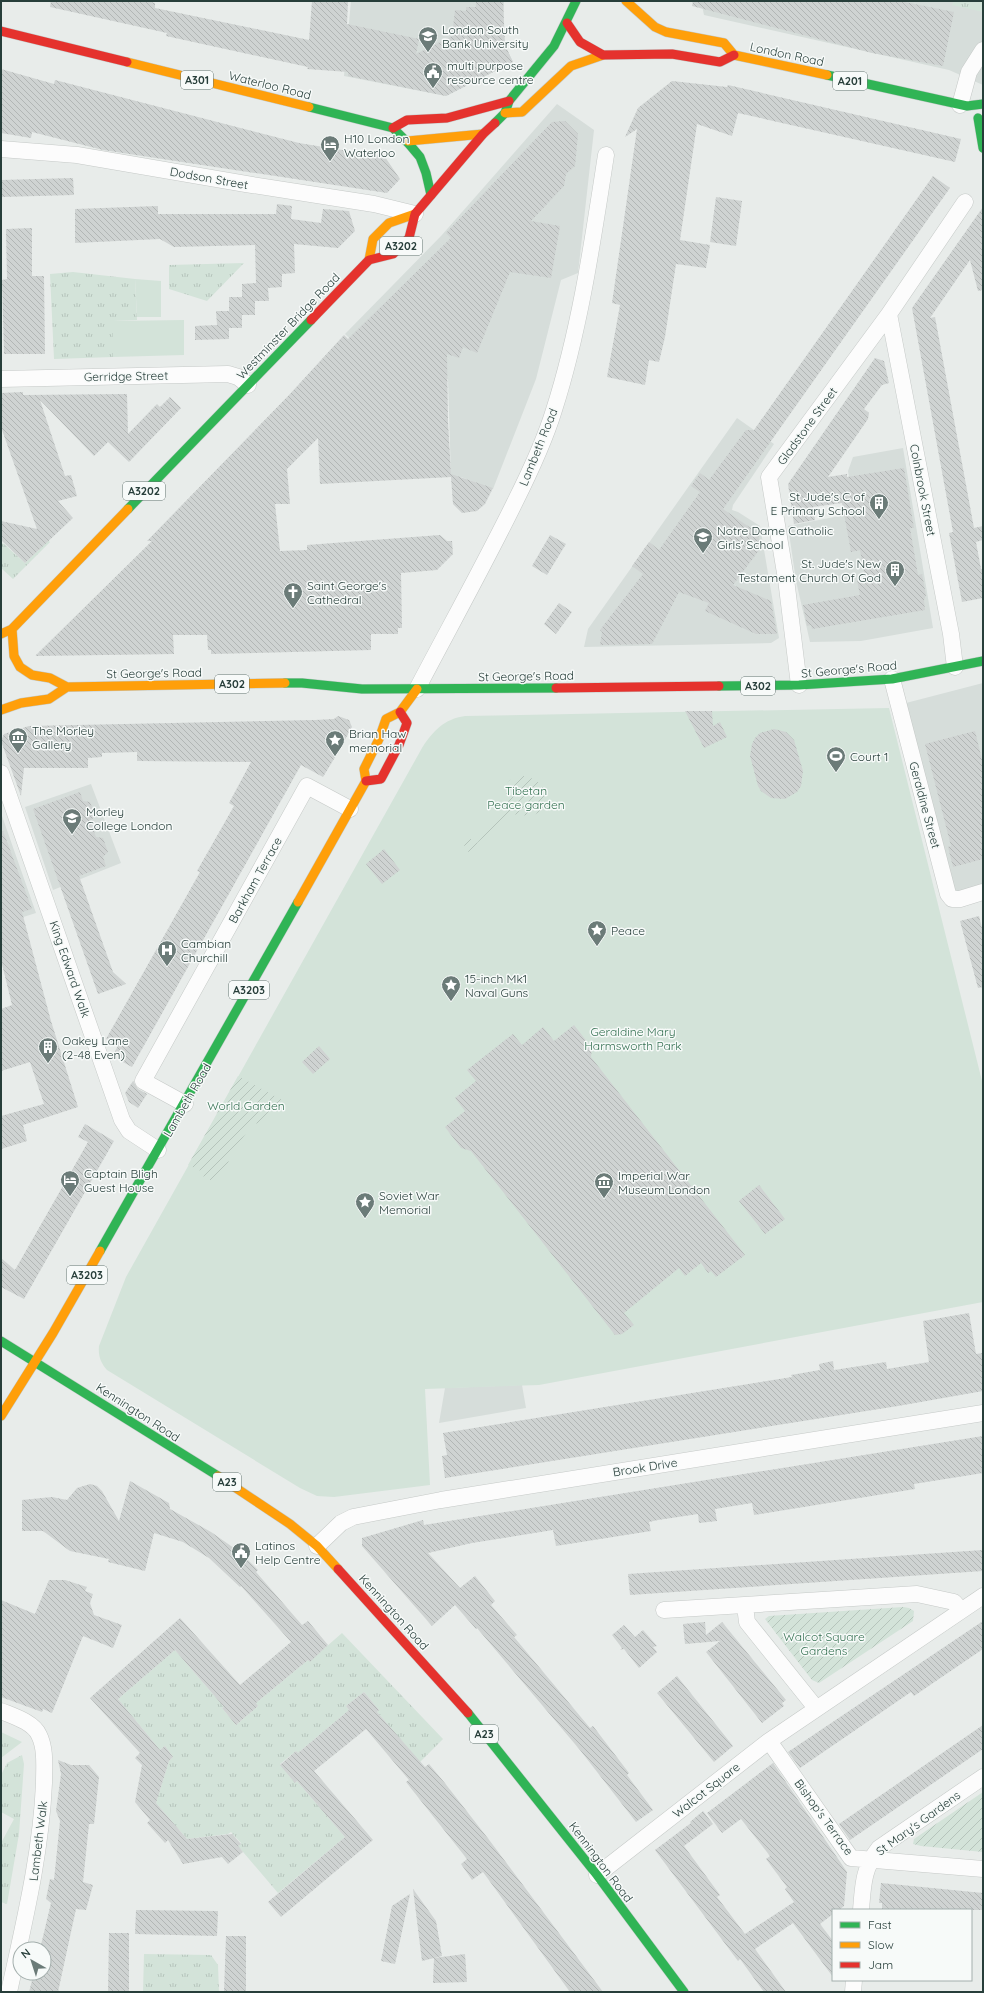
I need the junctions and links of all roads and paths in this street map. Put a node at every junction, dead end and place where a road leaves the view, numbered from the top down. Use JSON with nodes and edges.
{"nodes":[{"id":1,"x":575,"y":1,"type":"edge"},
{"id":2,"x":626,"y":1,"type":"edge"},
{"id":3,"x":644,"y":1,"type":"edge"},
{"id":4,"x":636,"y":11,"type":"junction"},
{"id":5,"x":566,"y":23,"type":"junction"},
{"id":6,"x":1,"y":31,"type":"edge"},
{"id":7,"x":983,"y":50,"type":"edge"},
{"id":8,"x":603,"y":55,"type":"junction"},
{"id":9,"x":734,"y":55,"type":"junction"},
{"id":10,"x":509,"y":101,"type":"junction"},
{"id":11,"x":983,"y":104,"type":"edge"},
{"id":12,"x":963,"y":105,"type":"junction"},
{"id":13,"x":505,"y":113,"type":"junction"},
{"id":14,"x":980,"y":120,"type":"edge"},
{"id":15,"x":393,"y":128,"type":"junction"},
{"id":16,"x":483,"y":134,"type":"junction"},
{"id":17,"x":408,"y":141,"type":"junction"},
{"id":18,"x":983,"y":148,"type":"edge"},
{"id":19,"x":1,"y":149,"type":"edge"},
{"id":20,"x":606,"y":155,"type":"dead end"},
{"id":21,"x":431,"y":195,"type":"junction"},
{"id":22,"x":966,"y":202,"type":"dead end"},
{"id":23,"x":416,"y":214,"type":"junction"},
{"id":24,"x":368,"y":260,"type":"junction"},
{"id":25,"x":889,"y":314,"type":"junction"},
{"id":26,"x":1,"y":379,"type":"edge"},
{"id":27,"x":248,"y":385,"type":"junction"},
{"id":28,"x":12,"y":629,"type":"junction"},
{"id":29,"x":1,"y":634,"type":"edge"},
{"id":30,"x":983,"y":661,"type":"edge"},
{"id":31,"x":955,"y":667,"type":"junction"},
{"id":32,"x":892,"y":679,"type":"junction"},
{"id":33,"x":799,"y":685,"type":"junction"},
{"id":34,"x":67,"y":687,"type":"junction"},
{"id":35,"x":417,"y":689,"type":"junction"},
{"id":36,"x":1,"y":710,"type":"edge"},
{"id":37,"x":400,"y":712,"type":"junction"},
{"id":38,"x":1,"y":772,"type":"edge"},
{"id":39,"x":366,"y":781,"type":"junction"},
{"id":40,"x":350,"y":809,"type":"junction"},
{"id":41,"x":983,"y":892,"type":"edge"},
{"id":42,"x":185,"y":1104,"type":"junction"},
{"id":43,"x":158,"y":1150,"type":"junction"},
{"id":44,"x":1,"y":1341,"type":"edge"},
{"id":45,"x":35,"y":1362,"type":"junction"},
{"id":46,"x":983,"y":1413,"type":"edge"},
{"id":47,"x":1,"y":1416,"type":"edge"},
{"id":48,"x":317,"y":1546,"type":"junction"},
{"id":49,"x":983,"y":1596,"type":"edge"},
{"id":50,"x":746,"y":1606,"type":"junction"},
{"id":51,"x":664,"y":1610,"type":"dead end"},
{"id":52,"x":961,"y":1610,"type":"junction"},
{"id":53,"x":816,"y":1708,"type":"junction"},
{"id":54,"x":1,"y":1711,"type":"edge"},
{"id":55,"x":769,"y":1740,"type":"junction"},
{"id":56,"x":983,"y":1777,"type":"edge"},
{"id":57,"x":870,"y":1860,"type":"junction"},
{"id":58,"x":983,"y":1869,"type":"edge"},
{"id":59,"x":596,"y":1875,"type":"junction"},
{"id":60,"x":861,"y":1909,"type":"edge"},
{"id":61,"x":854,"y":1981,"type":"edge"},
{"id":62,"x":10,"y":1992,"type":"edge"},
{"id":63,"x":684,"y":1992,"type":"edge"},
{"id":64,"x":853,"y":1992,"type":"edge"}],
"edges":[{"from":1,"to":5,"type":"main road","number":"A3202"},
{"from":2,"to":4,"type":"main road","number":"A201"},
{"from":3,"to":4,"type":"main road"},
{"from":4,"to":9,"type":"main road","name":"London Road","number":"A201"},
{"from":5,"to":8,"type":"main road"},
{"from":5,"to":10,"type":"main road","number":"A3202"},
{"from":6,"to":15,"type":"main road","name":"Waterloo Road","number":"A301"},
{"from":7,"to":12,"type":"street"},
{"from":8,"to":9,"type":"main road"},
{"from":8,"to":13,"type":"main road"},
{"from":9,"to":12,"type":"main road","name":"London Road","number":"A201"},
{"from":10,"to":13,"type":"main road","number":"A3202"},
{"from":10,"to":15,"type":"main road"},
{"from":11,"to":12,"type":"main road","name":"London Road","number":"A201"},
{"from":12,"to":14,"type":"main road"},
{"from":13,"to":16,"type":"main road","number":"A3202"},
{"from":14,"to":18,"type":"main road"},
{"from":15,"to":17,"type":"main road","name":"Waterloo Road","number":"A301"},
{"from":16,"to":17,"type":"main road"},
{"from":16,"to":21,"type":"main road","number":"A3202"},
{"from":17,"to":21,"type":"main road","name":"Waterloo Road","number":"A301"},
{"from":19,"to":23,"type":"street","name":"Dodson Street"},
{"from":20,"to":35,"type":"street","name":"Lambeth Road"},
{"from":21,"to":23,"type":"main road","number":"A3202"},
{"from":22,"to":25,"type":"street","name":"Gladstone Street"},
{"from":23,"to":24,"type":"main road"},
{"from":23,"to":24,"type":"main road","number":"A3202"},
{"from":24,"to":27,"type":"main road","name":"Westminster Bridge Road","number":"A3202"},
{"from":25,"to":31,"type":"street","name":"Colnbrook Street"},
{"from":25,"to":33,"type":"street","name":"Gladstone Street"},
{"from":26,"to":27,"type":"street","name":"Gerridge Street"},
{"from":27,"to":28,"type":"main road","name":"Westminster Bridge Road","number":"A3202"},
{"from":28,"to":29,"type":"main road","name":"Westminster Bridge Road","number":"A3202"},
{"from":28,"to":34,"type":"main road","name":"St George's Road"},
{"from":30,"to":31,"type":"main road","name":"St George's Road","number":"A302"},
{"from":31,"to":32,"type":"main road","name":"St George's Road","number":"A302"},
{"from":32,"to":33,"type":"main road","name":"St George's Road","number":"A302"},
{"from":32,"to":41,"type":"street","name":"Geraldine Street"},
{"from":33,"to":35,"type":"main road","name":"St George's Road","number":"A302"},
{"from":34,"to":35,"type":"main road","name":"St George's Road","number":"A302"},
{"from":34,"to":36,"type":"main road"},
{"from":35,"to":37,"type":"main road","name":"Lambeth Road","number":"A3203"},
{"from":37,"to":39,"type":"main road","name":"Lambeth Road","number":"A3203"},
{"from":37,"to":39,"type":"main road"},
{"from":38,"to":43,"type":"street","name":"King Edward Walk"},
{"from":39,"to":40,"type":"main road","name":"Lambeth Road","number":"A3203"},
{"from":40,"to":42,"type":"main road","name":"Lambeth Road","number":"A3203"},
{"from":40,"to":42,"type":"street","name":"Barkham Terrace"},
{"from":42,"to":43,"type":"main road","name":"Lambeth Road","number":"A3203"},
{"from":43,"to":45,"type":"main road","name":"Lambeth Road","number":"A3203"},
{"from":44,"to":45,"type":"main road","name":"Kennington Road","number":"A23"},
{"from":45,"to":47,"type":"main road","name":"Lambeth Road","number":"A3203"},
{"from":45,"to":48,"type":"main road","name":"Kennington Road","number":"A23"},
{"from":46,"to":48,"type":"street","name":"Brook Drive"},
{"from":48,"to":59,"type":"main road","name":"Kennington Road","number":"A23"},
{"from":49,"to":52,"type":"street","name":"Walcot Square"},
{"from":50,"to":51,"type":"street"},
{"from":50,"to":52,"type":"street"},
{"from":50,"to":53,"type":"street"},
{"from":52,"to":53,"type":"street","name":"Walcot Square"},
{"from":53,"to":55,"type":"street","name":"Walcot Square"},
{"from":54,"to":62,"type":"street","name":"Lambeth Walk"},
{"from":55,"to":57,"type":"street","name":"Bishop's Terrace"},
{"from":55,"to":59,"type":"street","name":"Walcot Square"},
{"from":56,"to":57,"type":"street","name":"St Mary's Gardens"},
{"from":57,"to":58,"type":"street","name":"St Mary's Gardens"},
{"from":57,"to":60,"type":"street","name":"Bishop's Terrace"},
{"from":59,"to":63,"type":"main road","name":"Kennington Road","number":"A23"},
{"from":61,"to":64,"type":"street"}]}
